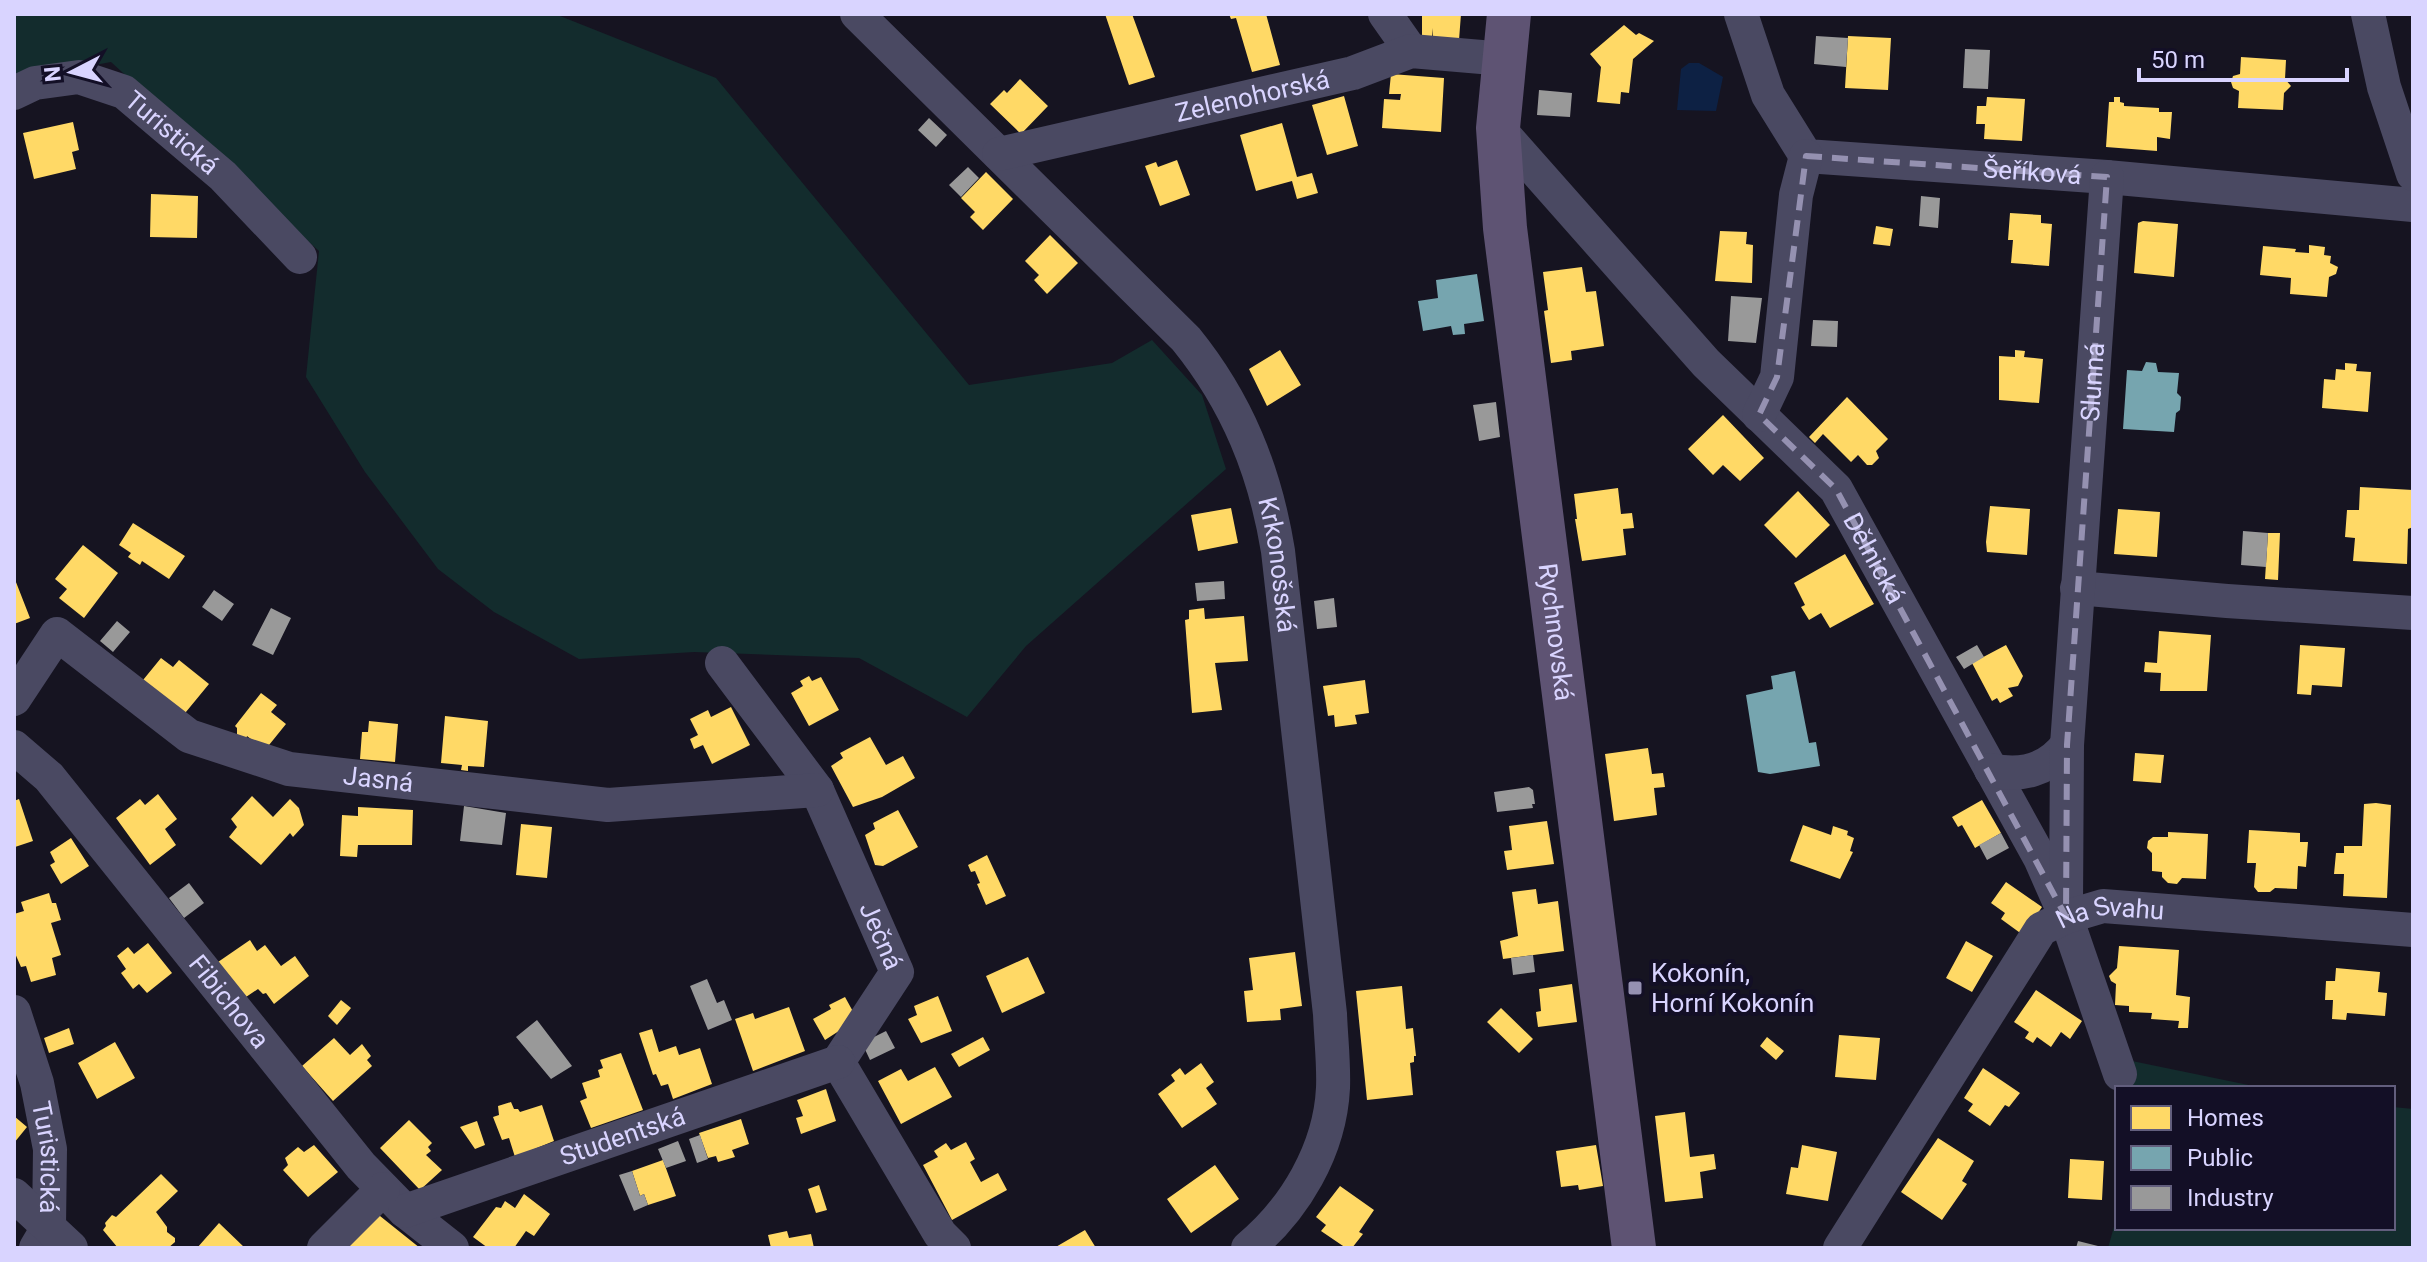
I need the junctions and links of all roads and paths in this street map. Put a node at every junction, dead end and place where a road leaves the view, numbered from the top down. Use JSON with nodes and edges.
{"nodes":[{"id":1,"x":857,"y":14,"type":"edge"},
{"id":2,"x":1385,"y":14,"type":"edge"},
{"id":3,"x":1509,"y":14,"type":"edge"},
{"id":4,"x":1741,"y":14,"type":"edge"},
{"id":5,"x":2368,"y":14,"type":"edge"},
{"id":6,"x":1411,"y":51,"type":"junction"},
{"id":7,"x":1505,"y":59,"type":"junction"},
{"id":8,"x":14,"y":93,"type":"edge"},
{"id":9,"x":1498,"y":128,"type":"junction"},
{"id":10,"x":999,"y":154,"type":"junction"},
{"id":11,"x":1806,"y":156,"type":"junction"},
{"id":12,"x":2413,"y":174,"type":"edge"},
{"id":13,"x":2107,"y":177,"type":"junction"},
{"id":14,"x":2413,"y":205,"type":"edge"},
{"id":15,"x":300,"y":257,"type":"dead end"},
{"id":16,"x":1759,"y":415,"type":"junction"},
{"id":17,"x":2077,"y":588,"type":"junction"},
{"id":18,"x":2413,"y":613,"type":"edge"},
{"id":19,"x":722,"y":663,"type":"dead end"},
{"id":20,"x":14,"y":699,"type":"edge"},
{"id":21,"x":2067,"y":745,"type":"junction"},
{"id":22,"x":14,"y":747,"type":"edge"},
{"id":23,"x":1991,"y":770,"type":"junction"},
{"id":24,"x":817,"y":790,"type":"junction"},
{"id":25,"x":2066,"y":917,"type":"junction"},
{"id":26,"x":2413,"y":930,"type":"edge"},
{"id":27,"x":14,"y":1012,"type":"edge"},
{"id":28,"x":838,"y":1062,"type":"junction"},
{"id":29,"x":2120,"y":1074,"type":"dead end"},
{"id":30,"x":14,"y":1195,"type":"edge"},
{"id":31,"x":394,"y":1200,"type":"junction"},
{"id":32,"x":52,"y":1241,"type":"edge"},
{"id":33,"x":324,"y":1248,"type":"edge"},
{"id":34,"x":452,"y":1248,"type":"edge"},
{"id":35,"x":954,"y":1248,"type":"edge"},
{"id":36,"x":1248,"y":1248,"type":"edge"},
{"id":37,"x":1634,"y":1248,"type":"edge"},
{"id":38,"x":1840,"y":1248,"type":"edge"}],
"edges":[{"from":1,"to":10,"type":"street","name":"Krkonošská"},
{"from":2,"to":6,"type":"street"},
{"from":3,"to":7,"type":"main road","name":"Rychnovská"},
{"from":4,"to":11,"type":"street"},
{"from":5,"to":12,"type":"street"},
{"from":6,"to":7,"type":"street","name":"Zelenohorská"},
{"from":6,"to":10,"type":"street","name":"Zelenohorská"},
{"from":7,"to":9,"type":"main road","name":"Rychnovská"},
{"from":8,"to":15,"type":"street","name":"Turistická"},
{"from":9,"to":16,"type":"street","name":"Dělnická"},
{"from":9,"to":37,"type":"main road","name":"Rychnovská"},
{"from":10,"to":36,"type":"street","name":"Krkonošská"},
{"from":11,"to":13,"type":"street","name":"Šeříková"},
{"from":11,"to":16,"type":"street"},
{"from":13,"to":14,"type":"street","name":"Šeříková"},
{"from":13,"to":17,"type":"street","name":"Slunná"},
{"from":16,"to":23,"type":"street","name":"Dělnická"},
{"from":17,"to":18,"type":"street"},
{"from":17,"to":21,"type":"street","name":"Slunná"},
{"from":19,"to":24,"type":"street","name":"Ječná"},
{"from":20,"to":24,"type":"street","name":"Jasná"},
{"from":21,"to":23,"type":"street"},
{"from":21,"to":25,"type":"street","name":"Slunná"},
{"from":22,"to":31,"type":"street","name":"Fibichova"},
{"from":23,"to":25,"type":"street","name":"Dělnická"},
{"from":24,"to":28,"type":"street","name":"Ječná"},
{"from":25,"to":26,"type":"street","name":"Na Svahu"},
{"from":25,"to":29,"type":"street","name":"Dělnická"},
{"from":25,"to":38,"type":"street","name":"Na Svahu"},
{"from":27,"to":32,"type":"street","name":"Turistická"},
{"from":28,"to":31,"type":"street","name":"Studentská"},
{"from":28,"to":35,"type":"street"},
{"from":30,"to":32,"type":"street"},
{"from":31,"to":33,"type":"street"},
{"from":31,"to":34,"type":"street","name":"Fibichova"}]}
